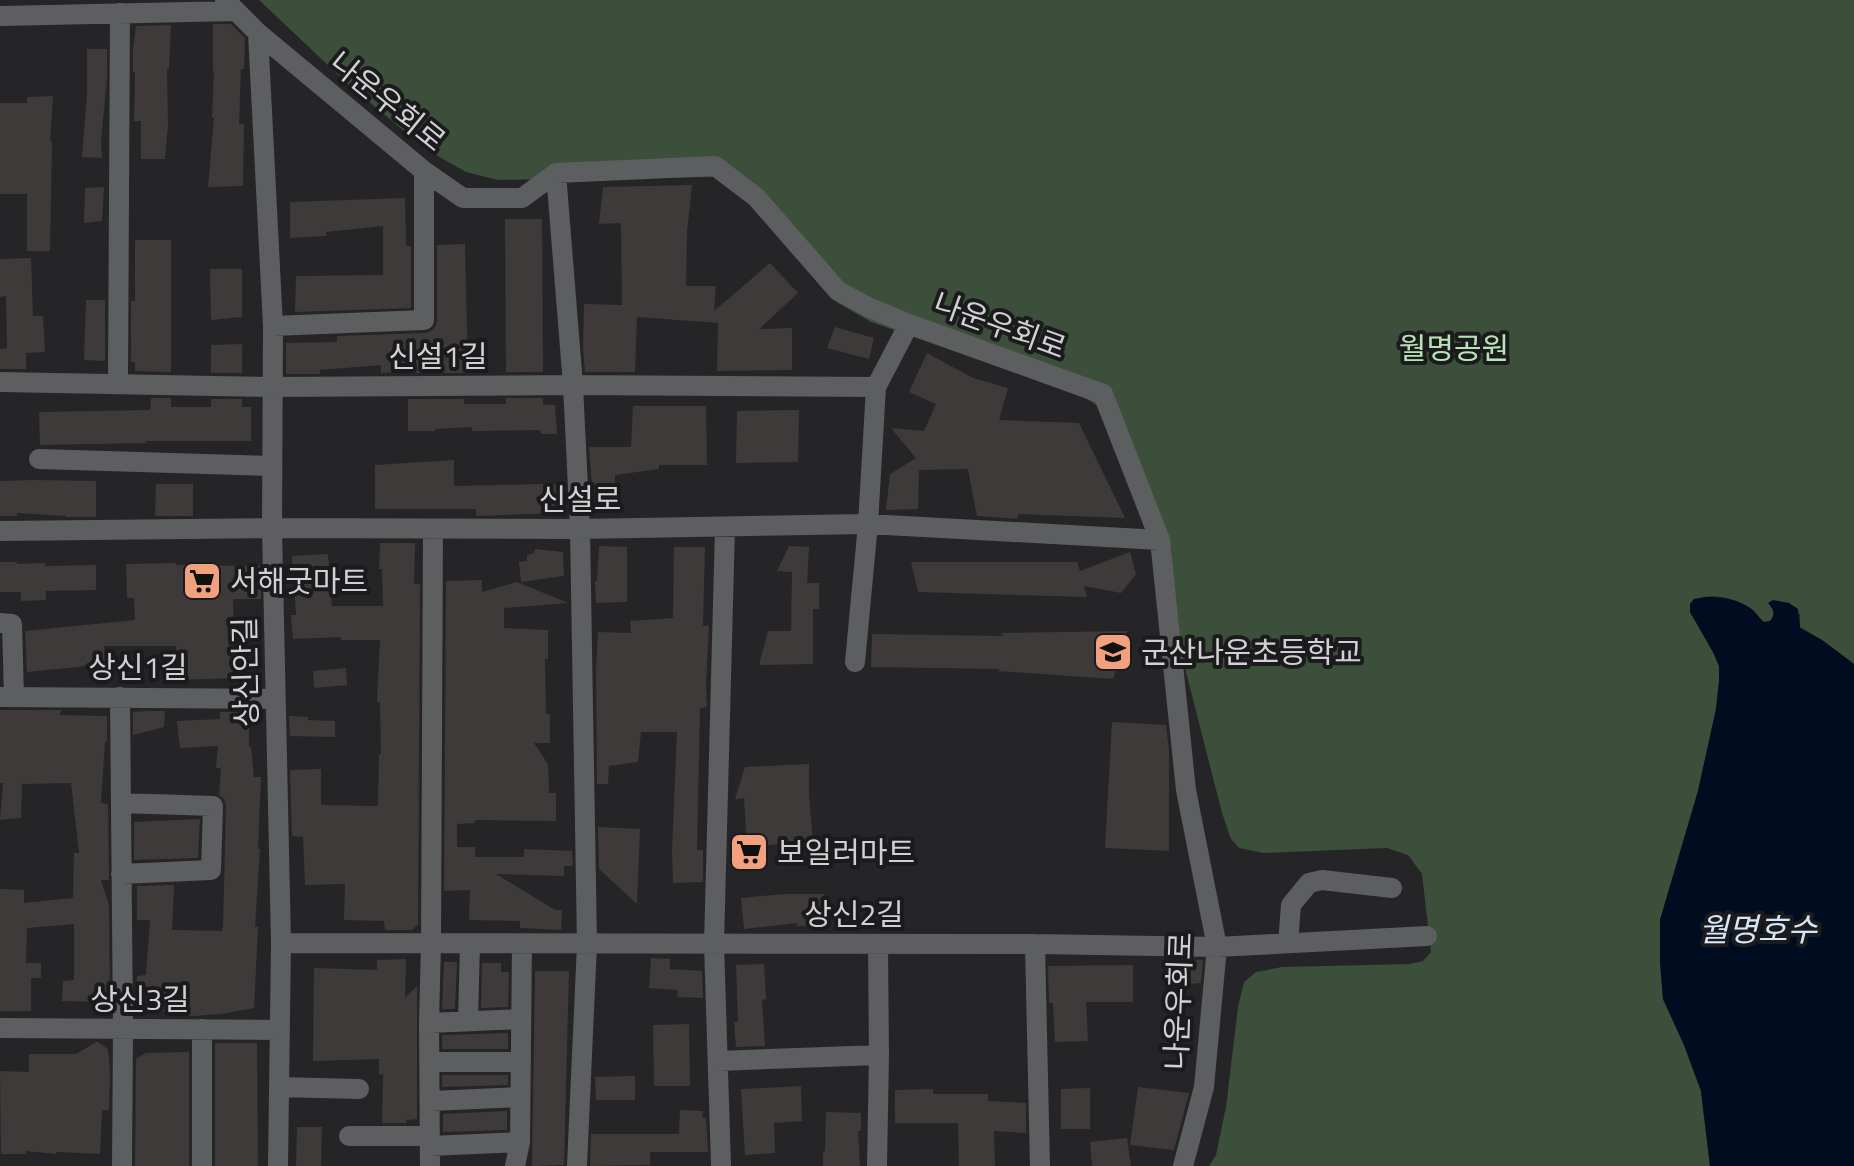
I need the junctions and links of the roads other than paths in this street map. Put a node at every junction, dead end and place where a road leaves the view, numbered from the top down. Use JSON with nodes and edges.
{"nodes":[{"id":1,"x":230,"y":5,"type":"edge"},
{"id":2,"x":120,"y":13,"type":"junction"},
{"id":3,"x":0,"y":16,"type":"edge"},
{"id":4,"x":258,"y":33,"type":"junction"},
{"id":5,"x":424,"y":171,"type":"junction"},
{"id":6,"x":556,"y":173,"type":"junction"},
{"id":7,"x":909,"y":324,"type":"junction"},
{"id":8,"x":273,"y":326,"type":"junction"},
{"id":9,"x":0,"y":382,"type":"edge"},
{"id":10,"x":118,"y":383,"type":"junction"},
{"id":11,"x":573,"y":385,"type":"junction"},
{"id":12,"x":272,"y":387,"type":"junction"},
{"id":13,"x":876,"y":387,"type":"junction"},
{"id":14,"x":39,"y":459,"type":"dead end"},
{"id":15,"x":272,"y":466,"type":"junction"},
{"id":16,"x":868,"y":524,"type":"junction"},
{"id":17,"x":725,"y":527,"type":"junction"},
{"id":18,"x":272,"y":528,"type":"junction"},
{"id":19,"x":433,"y":529,"type":"junction"},
{"id":20,"x":580,"y":529,"type":"junction"},
{"id":21,"x":0,"y":531,"type":"edge"},
{"id":22,"x":1160,"y":540,"type":"junction"},
{"id":23,"x":0,"y":623,"type":"edge"},
{"id":24,"x":855,"y":662,"type":"dead end"},
{"id":25,"x":7,"y":697,"type":"edge"},
{"id":26,"x":120,"y":697,"type":"junction"},
{"id":27,"x":275,"y":699,"type":"junction"},
{"id":28,"x":121,"y":803,"type":"junction"},
{"id":29,"x":121,"y":874,"type":"junction"},
{"id":30,"x":1392,"y":888,"type":"dead end"},
{"id":31,"x":1427,"y":936,"type":"dead end"},
{"id":32,"x":281,"y":943,"type":"junction"},
{"id":33,"x":431,"y":943,"type":"junction"},
{"id":34,"x":470,"y":943,"type":"junction"},
{"id":35,"x":1288,"y":943,"type":"junction"},
{"id":36,"x":522,"y":944,"type":"junction"},
{"id":37,"x":587,"y":944,"type":"junction"},
{"id":38,"x":714,"y":944,"type":"junction"},
{"id":39,"x":1035,"y":944,"type":"junction"},
{"id":40,"x":878,"y":945,"type":"junction"},
{"id":41,"x":1217,"y":947,"type":"junction"},
{"id":42,"x":521,"y":1019,"type":"junction"},
{"id":43,"x":468,"y":1022,"type":"junction"},
{"id":44,"x":429,"y":1023,"type":"junction"},
{"id":45,"x":0,"y":1028,"type":"edge"},
{"id":46,"x":123,"y":1029,"type":"junction"},
{"id":47,"x":202,"y":1029,"type":"junction"},
{"id":48,"x":279,"y":1030,"type":"junction"},
{"id":49,"x":879,"y":1055,"type":"junction"},
{"id":50,"x":718,"y":1061,"type":"junction"},
{"id":51,"x":430,"y":1062,"type":"junction"},
{"id":52,"x":521,"y":1062,"type":"junction"},
{"id":53,"x":279,"y":1087,"type":"junction"},
{"id":54,"x":359,"y":1089,"type":"dead end"},
{"id":55,"x":520,"y":1097,"type":"junction"},
{"id":56,"x":431,"y":1101,"type":"junction"},
{"id":57,"x":349,"y":1136,"type":"dead end"},
{"id":58,"x":520,"y":1142,"type":"junction"},
{"id":59,"x":430,"y":1149,"type":"edge"},
{"id":60,"x":122,"y":1166,"type":"edge"},
{"id":61,"x":202,"y":1166,"type":"edge"},
{"id":62,"x":278,"y":1166,"type":"edge"},
{"id":63,"x":515,"y":1166,"type":"edge"},
{"id":64,"x":577,"y":1166,"type":"edge"},
{"id":65,"x":721,"y":1166,"type":"edge"},
{"id":66,"x":877,"y":1166,"type":"edge"},
{"id":67,"x":1040,"y":1166,"type":"edge"},
{"id":68,"x":1183,"y":1166,"type":"edge"}],
"edges":[{"from":1,"to":2,"type":"street"},
{"from":1,"to":4,"type":"street","name":"나운우회로"},
{"from":2,"to":3,"type":"street"},
{"from":2,"to":10,"type":"street"},
{"from":4,"to":5,"type":"street","name":"나운우회로"},
{"from":4,"to":8,"type":"street","name":"상신안길"},
{"from":5,"to":6,"type":"street","name":"나운우회로"},
{"from":5,"to":8,"type":"street"},
{"from":6,"to":7,"type":"street","name":"나운우회로"},
{"from":6,"to":11,"type":"street"},
{"from":7,"to":13,"type":"street"},
{"from":7,"to":22,"type":"street","name":"나운우회로"},
{"from":8,"to":12,"type":"street","name":"상신안길"},
{"from":9,"to":10,"type":"street","name":"신설1길"},
{"from":10,"to":12,"type":"street","name":"신설1길"},
{"from":11,"to":12,"type":"street","name":"신설1길"},
{"from":11,"to":13,"type":"street","name":"신설1길"},
{"from":11,"to":20,"type":"street"},
{"from":12,"to":15,"type":"street","name":"상신안길"},
{"from":13,"to":16,"type":"street"},
{"from":14,"to":15,"type":"street"},
{"from":15,"to":18,"type":"street","name":"상신안길"},
{"from":16,"to":17,"type":"street","name":"신설로"},
{"from":16,"to":22,"type":"street","name":"신설로"},
{"from":16,"to":24,"type":"street"},
{"from":17,"to":20,"type":"street","name":"신설로"},
{"from":17,"to":38,"type":"street"},
{"from":18,"to":19,"type":"street","name":"신설로"},
{"from":18,"to":21,"type":"street","name":"신설로"},
{"from":18,"to":27,"type":"street","name":"상신안길"},
{"from":19,"to":20,"type":"street","name":"신설로"},
{"from":19,"to":33,"type":"street"},
{"from":20,"to":37,"type":"street"},
{"from":22,"to":41,"type":"street","name":"나운우회로"},
{"from":23,"to":25,"type":"street"},
{"from":25,"to":26,"type":"street","name":"상신1길"},
{"from":26,"to":27,"type":"street","name":"상신1길"},
{"from":26,"to":28,"type":"street"},
{"from":27,"to":32,"type":"street","name":"상신안길"},
{"from":28,"to":29,"type":"street"},
{"from":28,"to":29,"type":"street"},
{"from":29,"to":46,"type":"street"},
{"from":30,"to":35,"type":"street"},
{"from":31,"to":35,"type":"street","name":"상신2길"},
{"from":32,"to":33,"type":"street","name":"상신2길"},
{"from":32,"to":48,"type":"street","name":"상신안길"},
{"from":33,"to":34,"type":"street","name":"상신2길"},
{"from":33,"to":44,"type":"street"},
{"from":34,"to":36,"type":"street","name":"상신2길"},
{"from":34,"to":43,"type":"street"},
{"from":35,"to":41,"type":"street","name":"상신2길"},
{"from":36,"to":37,"type":"street","name":"상신2길"},
{"from":36,"to":42,"type":"street"},
{"from":37,"to":38,"type":"street","name":"상신2길"},
{"from":37,"to":64,"type":"street"},
{"from":38,"to":40,"type":"street","name":"상신2길"},
{"from":38,"to":50,"type":"street"},
{"from":39,"to":40,"type":"street","name":"상신2길"},
{"from":39,"to":41,"type":"street","name":"상신2길"},
{"from":39,"to":67,"type":"street"},
{"from":40,"to":49,"type":"street"},
{"from":41,"to":68,"type":"street","name":"나운우회로"},
{"from":42,"to":43,"type":"street"},
{"from":42,"to":52,"type":"street"},
{"from":43,"to":44,"type":"street"},
{"from":44,"to":51,"type":"street"},
{"from":45,"to":46,"type":"street","name":"상신3길"},
{"from":46,"to":47,"type":"street","name":"상신3길"},
{"from":46,"to":60,"type":"street"},
{"from":47,"to":48,"type":"street","name":"상신3길"},
{"from":47,"to":61,"type":"street"},
{"from":48,"to":53,"type":"street","name":"상신안길"},
{"from":49,"to":50,"type":"street"},
{"from":49,"to":66,"type":"street"},
{"from":50,"to":65,"type":"street"},
{"from":51,"to":52,"type":"street"},
{"from":51,"to":56,"type":"street"},
{"from":52,"to":55,"type":"street"},
{"from":53,"to":54,"type":"street"},
{"from":53,"to":62,"type":"street","name":"상신안길"},
{"from":55,"to":56,"type":"street"},
{"from":55,"to":58,"type":"street"},
{"from":56,"to":59,"type":"street"},
{"from":57,"to":59,"type":"street"},
{"from":58,"to":59,"type":"street"},
{"from":58,"to":63,"type":"street"}]}
